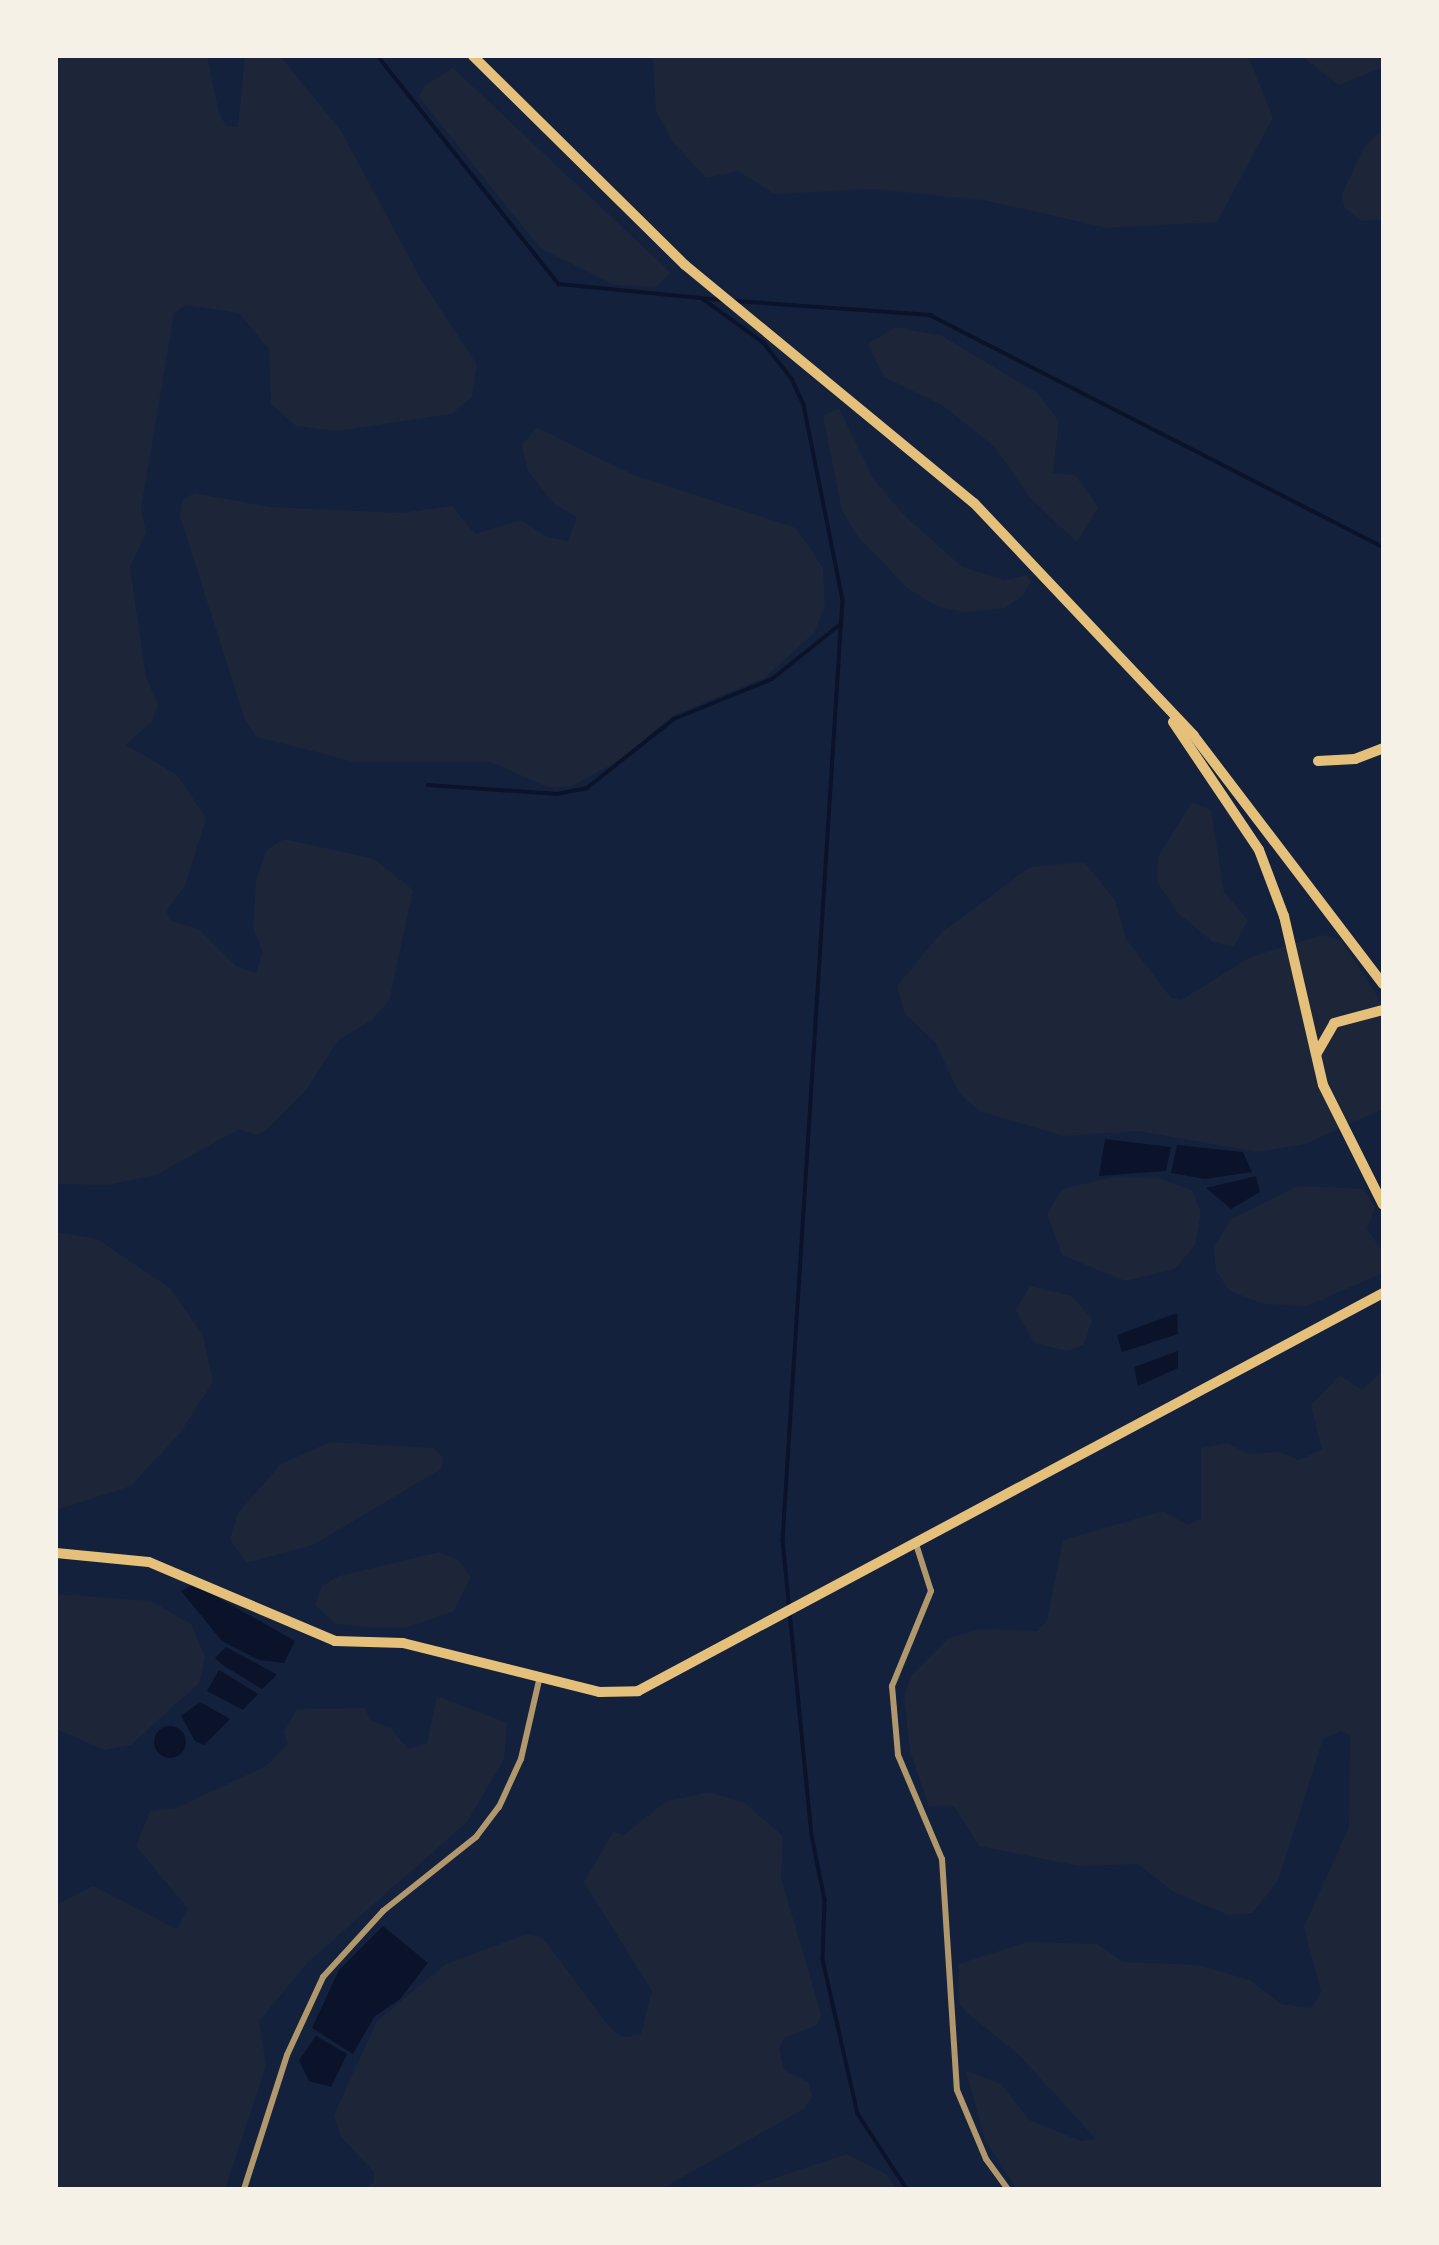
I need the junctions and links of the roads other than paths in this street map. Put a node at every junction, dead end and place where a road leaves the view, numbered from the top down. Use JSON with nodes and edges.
{"nodes":[{"id":1,"x":473,"y":56,"type":"edge"},
{"id":2,"x":1135,"y":671,"type":"junction"},
{"id":3,"x":1383,"y":748,"type":"edge"},
{"id":4,"x":1318,"y":761,"type":"dead end"},
{"id":5,"x":1383,"y":985,"type":"edge"},
{"id":6,"x":1383,"y":1010,"type":"edge"},
{"id":7,"x":1317,"y":1053,"type":"junction"},
{"id":8,"x":1383,"y":1205,"type":"edge"},
{"id":9,"x":1383,"y":1293,"type":"edge"},
{"id":10,"x":916,"y":1544,"type":"junction"},
{"id":11,"x":56,"y":1553,"type":"edge"},
{"id":12,"x":540,"y":1676,"type":"junction"},
{"id":13,"x":244,"y":2189,"type":"edge"},
{"id":14,"x":1008,"y":2189,"type":"edge"}],
"edges":[{"from":1,"to":2,"type":"highway"},
{"from":2,"to":5,"type":"highway"},
{"from":2,"to":7,"type":"highway"},
{"from":3,"to":4,"type":"highway"},
{"from":6,"to":7,"type":"highway"},
{"from":7,"to":8,"type":"highway"},
{"from":9,"to":10,"type":"main road"},
{"from":10,"to":12,"type":"main road"},
{"from":10,"to":14,"type":"street"},
{"from":11,"to":12,"type":"main road"},
{"from":12,"to":13,"type":"street"}]}
